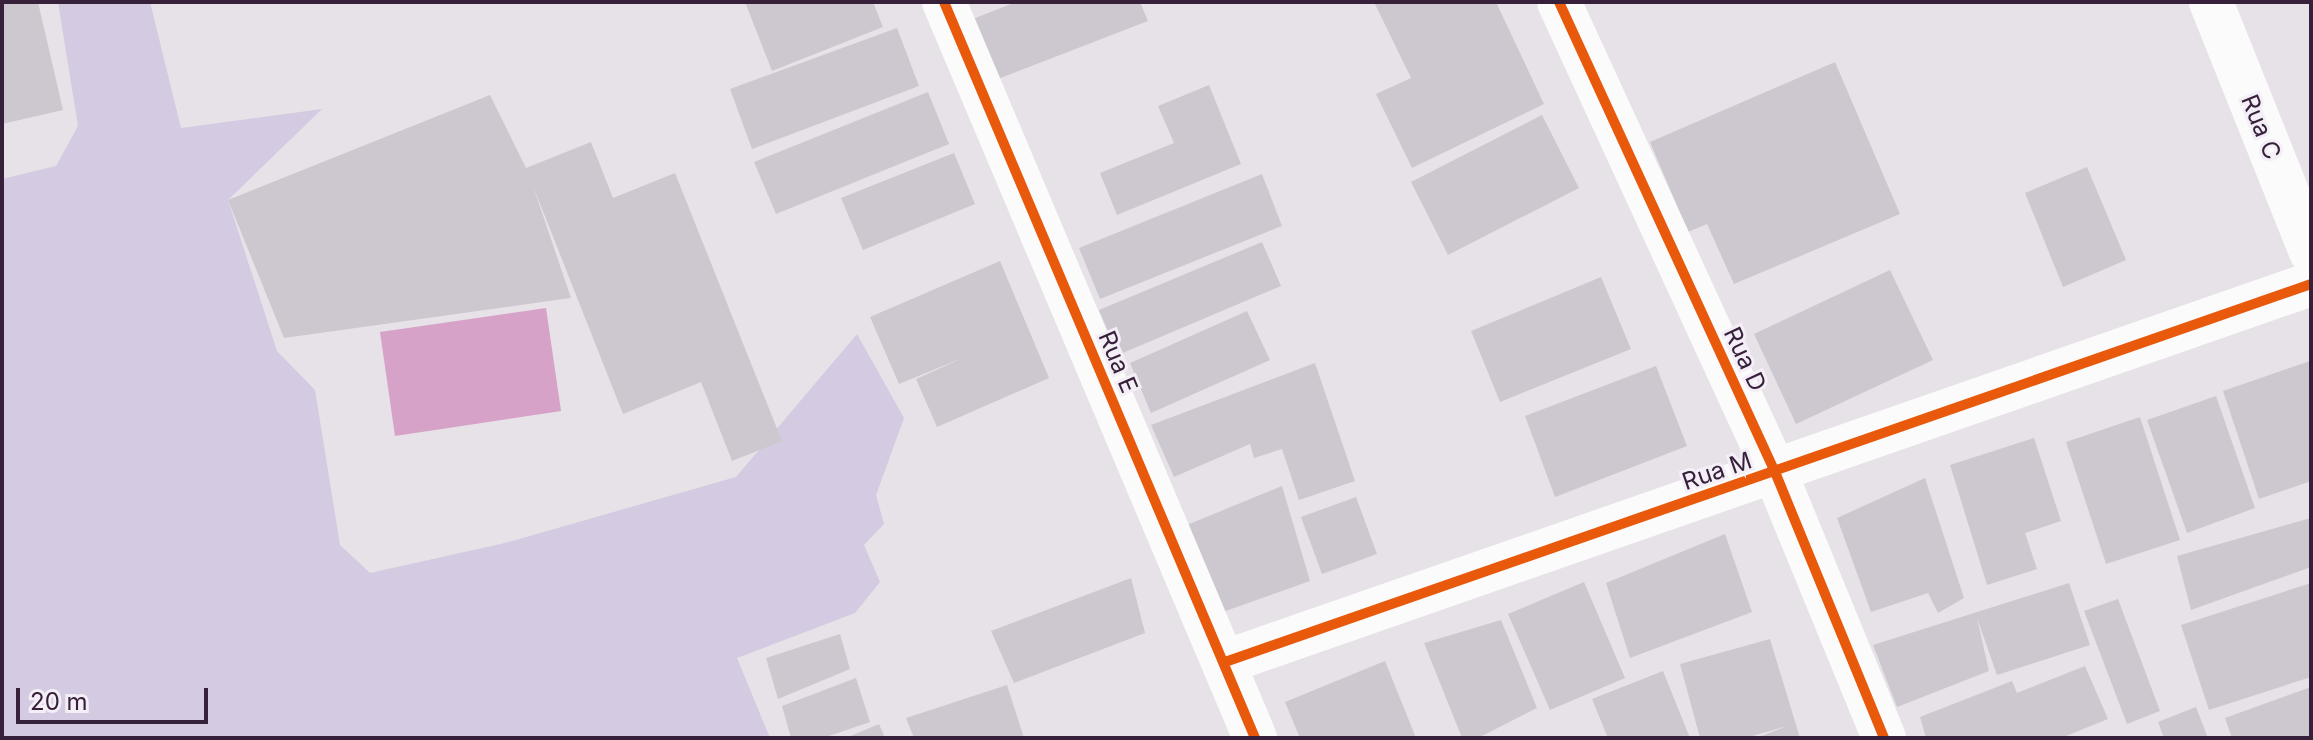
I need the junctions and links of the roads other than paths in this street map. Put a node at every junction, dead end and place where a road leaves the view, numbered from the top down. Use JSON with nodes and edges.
{"nodes":[{"id":1,"x":944,"y":2,"type":"edge"},
{"id":2,"x":1559,"y":2,"type":"edge"},
{"id":3,"x":2211,"y":2,"type":"edge"},
{"id":4,"x":2311,"y":252,"type":"edge"},
{"id":5,"x":2311,"y":284,"type":"edge"},
{"id":6,"x":1775,"y":472,"type":"junction"},
{"id":7,"x":1225,"y":662,"type":"junction"},
{"id":8,"x":1255,"y":738,"type":"edge"},
{"id":9,"x":1884,"y":738,"type":"edge"}],
"edges":[{"from":1,"to":7,"type":"street","name":"Rua E"},
{"from":2,"to":6,"type":"street","name":"Rua D"},
{"from":3,"to":4,"type":"street","name":"Rua C"},
{"from":5,"to":6,"type":"street","name":"Rua M"},
{"from":6,"to":7,"type":"street","name":"Rua M"},
{"from":6,"to":9,"type":"street","name":"Rua D"},
{"from":7,"to":8,"type":"street","name":"Rua E"}]}
